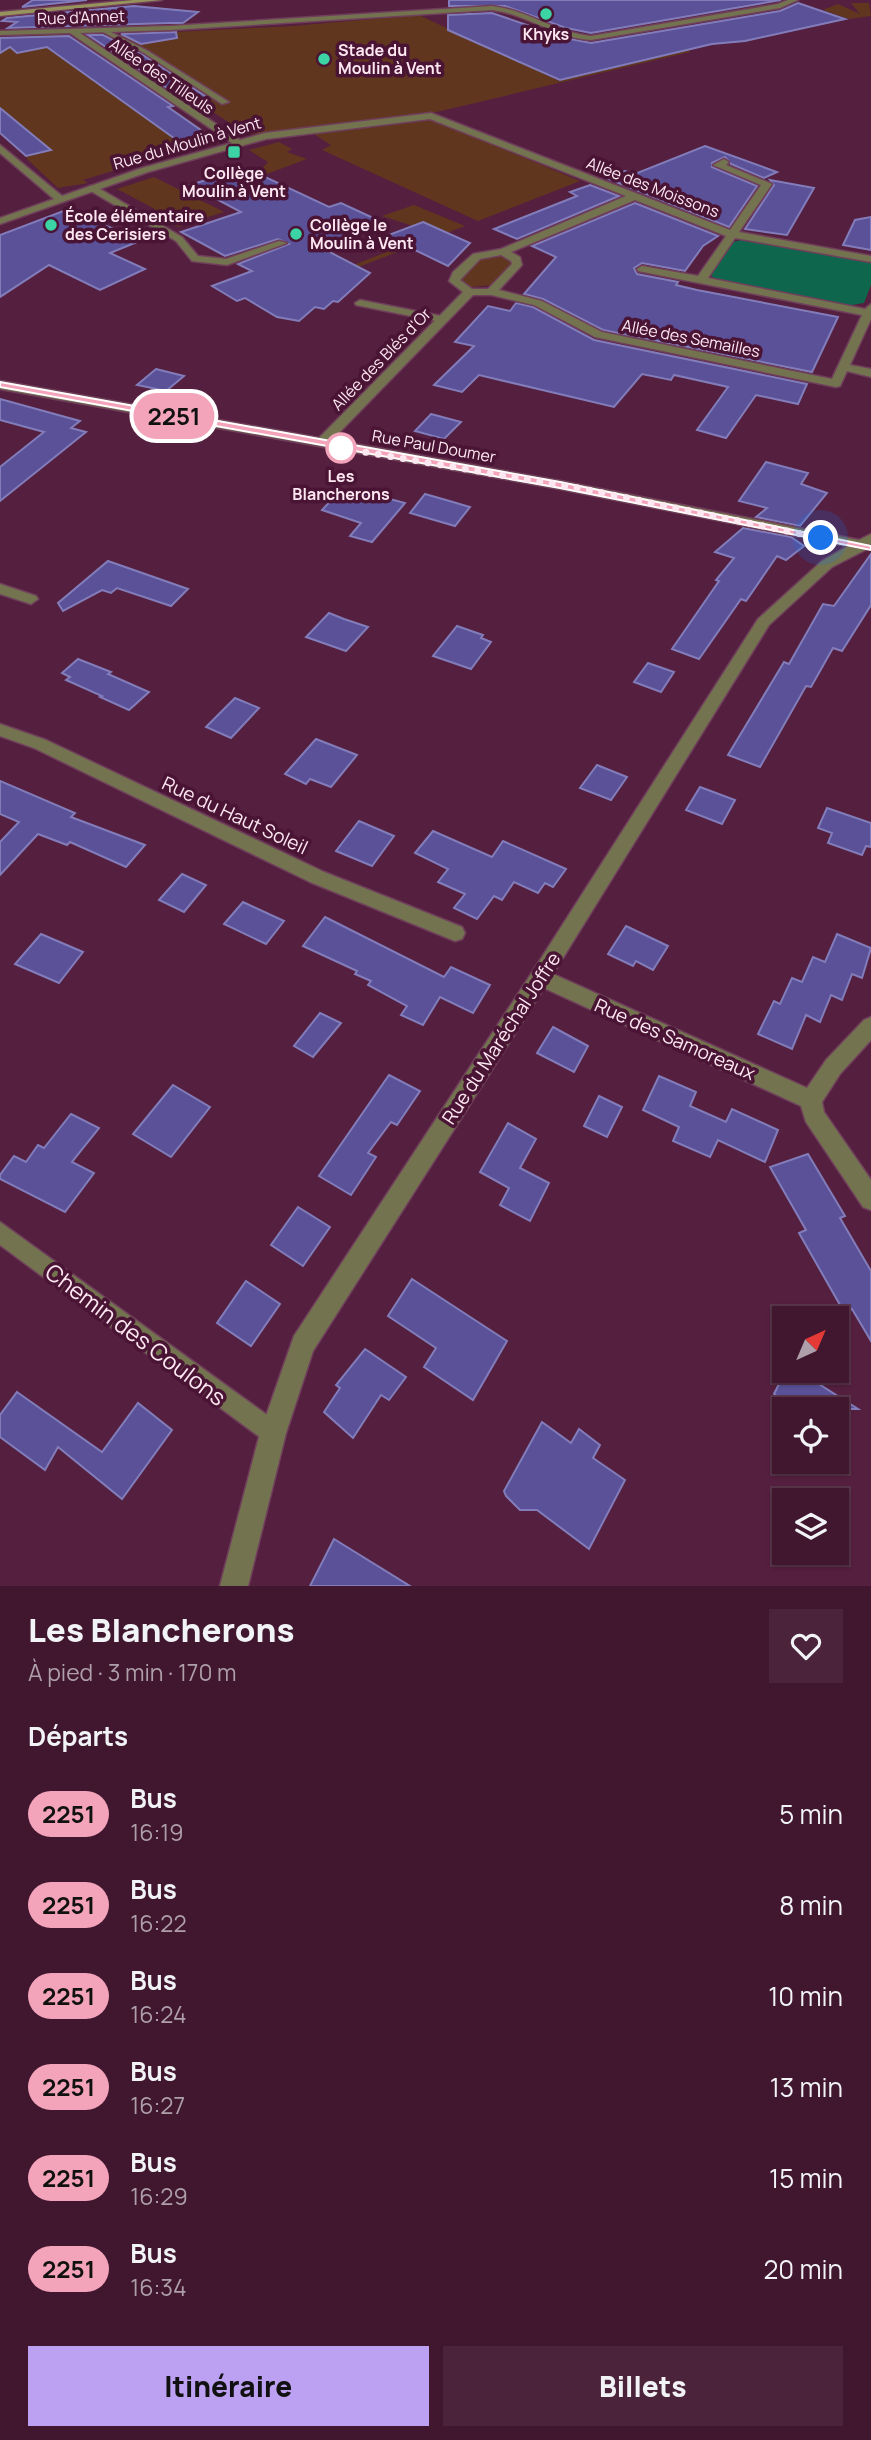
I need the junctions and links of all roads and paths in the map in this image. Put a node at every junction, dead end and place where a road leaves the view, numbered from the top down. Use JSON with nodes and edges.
{"nodes":[{"id":1,"x":158,"y":0,"type":"edge"},
{"id":2,"x":451,"y":0,"type":"edge"},
{"id":3,"x":794,"y":0,"type":"edge"},
{"id":4,"x":443,"y":11,"type":"junction"},
{"id":5,"x":0,"y":14,"type":"edge"},
{"id":6,"x":103,"y":30,"type":"junction"},
{"id":7,"x":72,"y":31,"type":"junction"},
{"id":8,"x":0,"y":33,"type":"edge"},
{"id":9,"x":225,"y":102,"type":"dead end"},
{"id":10,"x":431,"y":117,"type":"joint"},
{"id":11,"x":237,"y":143,"type":"junction"},
{"id":12,"x":0,"y":148,"type":"edge"},
{"id":13,"x":724,"y":162,"type":"dead end"},
{"id":14,"x":92,"y":188,"type":"junction"},
{"id":15,"x":633,"y":197,"type":"junction"},
{"id":16,"x":59,"y":198,"type":"junction"},
{"id":17,"x":0,"y":221,"type":"edge"},
{"id":18,"x":731,"y":234,"type":"junction"},
{"id":19,"x":282,"y":243,"type":"dead end"},
{"id":20,"x":503,"y":252,"type":"junction"},
{"id":21,"x":871,"y":259,"type":"edge"},
{"id":22,"x":642,"y":269,"type":"dead end"},
{"id":23,"x":701,"y":280,"type":"junction"},
{"id":24,"x":491,"y":292,"type":"junction"},
{"id":25,"x":467,"y":293,"type":"junction"},
{"id":26,"x":360,"y":303,"type":"dead end"},
{"id":27,"x":870,"y":310,"type":"edge"},
{"id":28,"x":441,"y":319,"type":"junction"},
{"id":29,"x":843,"y":367,"type":"junction"},
{"id":30,"x":871,"y":373,"type":"edge"},
{"id":31,"x":0,"y":385,"type":"edge"},
{"id":32,"x":321,"y":444,"type":"junction"},
{"id":33,"x":867,"y":543,"type":"edge"},
{"id":34,"x":1,"y":590,"type":"edge"},
{"id":35,"x":31,"y":599,"type":"dead end"},
{"id":36,"x":0,"y":730,"type":"edge"},
{"id":37,"x":455,"y":933,"type":"dead end"},
{"id":38,"x":540,"y":977,"type":"junction"},
{"id":39,"x":871,"y":1026,"type":"edge"},
{"id":40,"x":811,"y":1100,"type":"junction"},
{"id":41,"x":871,"y":1199,"type":"edge"},
{"id":42,"x":0,"y":1232,"type":"edge"},
{"id":43,"x":273,"y":1433,"type":"junction"},
{"id":44,"x":234,"y":1586,"type":"edge"}],
"edges":[{"from":1,"to":5,"type":"street"},
{"from":2,"to":4,"type":"street"},
{"from":3,"to":4,"type":"street","name":"Rue d'Annet"},
{"from":4,"to":6,"type":"street","name":"Rue d'Annet"},
{"from":6,"to":7,"type":"street","name":"Rue d'Annet"},
{"from":6,"to":9,"type":"lane"},
{"from":7,"to":8,"type":"street","name":"Rue d'Annet"},
{"from":7,"to":11,"type":"street","name":"Allée des Tilleuls"},
{"from":10,"to":11,"type":"street","name":"Rue du Moulin à Vent"},
{"from":10,"to":15,"type":"street","name":"Allée des Moissons"},
{"from":11,"to":14,"type":"street","name":"Rue du Moulin à Vent"},
{"from":12,"to":16,"type":"street"},
{"from":13,"to":18,"type":"street"},
{"from":14,"to":16,"type":"street","name":"Rue du Moulin à Vent"},
{"from":14,"to":19,"type":"lane"},
{"from":15,"to":18,"type":"street","name":"Allée des Moissons"},
{"from":15,"to":20,"type":"street"},
{"from":16,"to":17,"type":"street","name":"Rue du Moulin à Vent"},
{"from":18,"to":21,"type":"street","name":"Allée des Moissons"},
{"from":18,"to":23,"type":"street"},
{"from":20,"to":24,"type":"street"},
{"from":20,"to":25,"type":"street"},
{"from":22,"to":23,"type":"street"},
{"from":23,"to":27,"type":"street"},
{"from":24,"to":25,"type":"street","name":"Allée des Semailles"},
{"from":24,"to":29,"type":"street","name":"Allée des Semailles"},
{"from":25,"to":28,"type":"street","name":"Allée des Blés d'Or"},
{"from":26,"to":28,"type":"lane"},
{"from":27,"to":29,"type":"street"},
{"from":28,"to":32,"type":"street","name":"Allée des Blés d'Or"},
{"from":29,"to":30,"type":"street"},
{"from":31,"to":32,"type":"street","name":"Rue Paul Doumer"},
{"from":32,"to":33,"type":"street","name":"Rue Paul Doumer"},
{"from":33,"to":38,"type":"street","name":"Rue du Maréchal Joffre"},
{"from":34,"to":35,"type":"street"},
{"from":36,"to":37,"type":"street","name":"Rue du Haut Soleil"},
{"from":38,"to":40,"type":"street","name":"Rue des Samoreaux"},
{"from":38,"to":43,"type":"street","name":"Rue du Maréchal Joffre"},
{"from":39,"to":40,"type":"street"},
{"from":40,"to":41,"type":"street"},
{"from":42,"to":43,"type":"lane","name":"Chemin des Coulons"},
{"from":43,"to":44,"type":"street","name":"Rue du Maréchal Joffre"}]}
